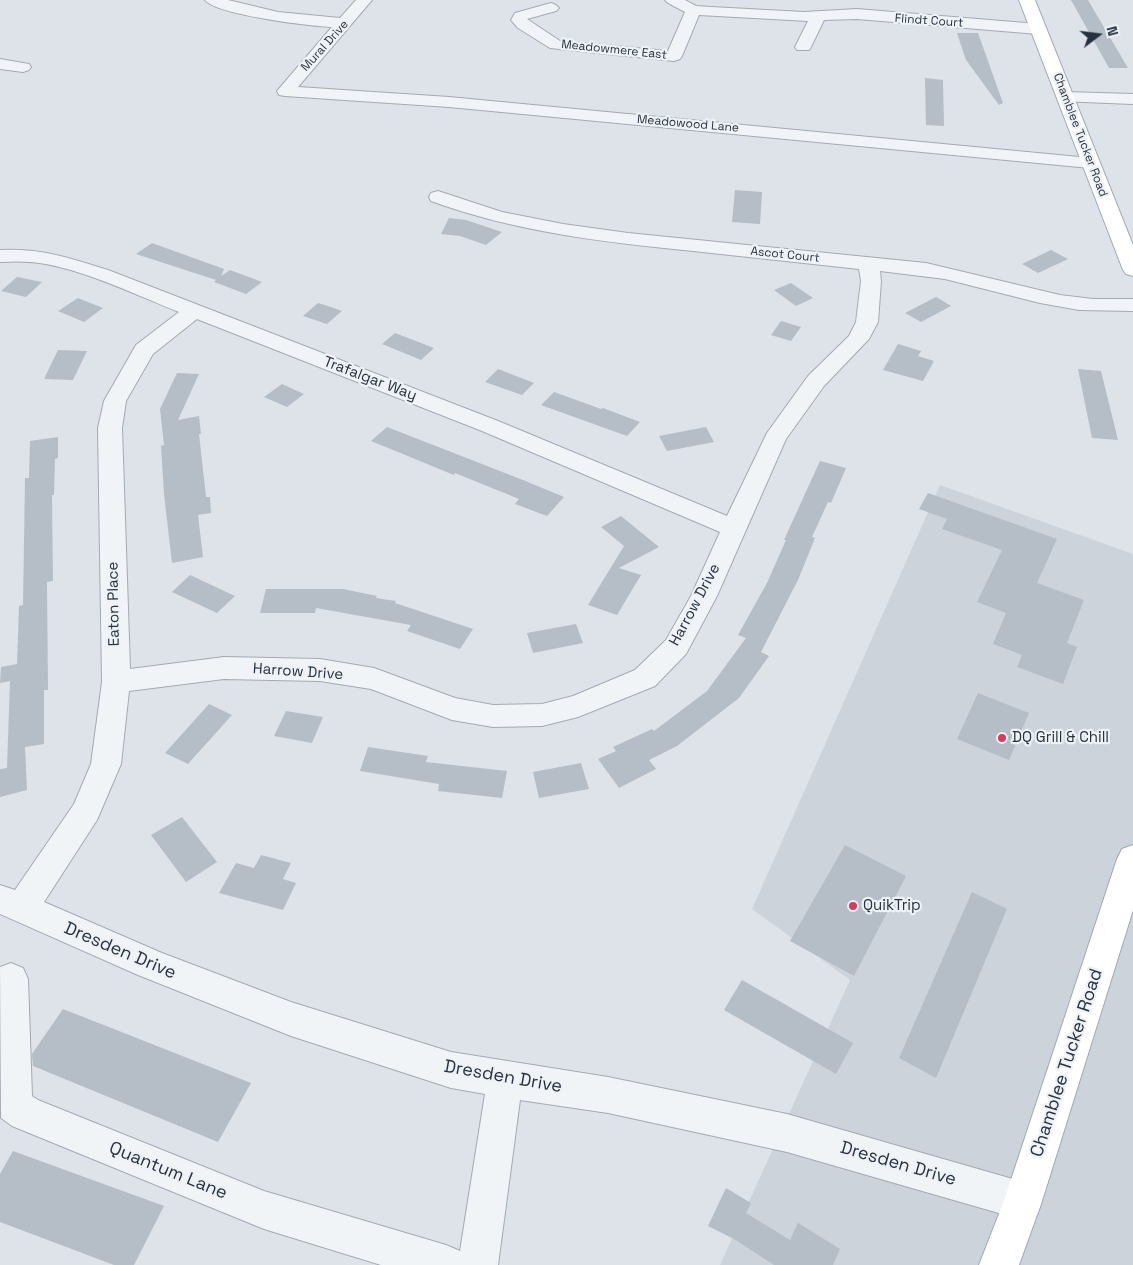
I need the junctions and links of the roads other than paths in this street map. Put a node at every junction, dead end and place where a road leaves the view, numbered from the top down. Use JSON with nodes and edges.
{"nodes":[{"id":1,"x":213,"y":0,"type":"edge"},
{"id":2,"x":364,"y":0,"type":"edge"},
{"id":3,"x":673,"y":0,"type":"edge"},
{"id":4,"x":782,"y":0,"type":"edge"},
{"id":5,"x":1027,"y":0,"type":"edge"},
{"id":6,"x":551,"y":8,"type":"dead end"},
{"id":7,"x":692,"y":10,"type":"junction"},
{"id":8,"x":819,"y":16,"type":"junction"},
{"id":9,"x":782,"y":17,"type":"junction"},
{"id":10,"x":345,"y":23,"type":"junction"},
{"id":11,"x":1038,"y":29,"type":"junction"},
{"id":12,"x":803,"y":47,"type":"dead end"},
{"id":13,"x":0,"y":64,"type":"edge"},
{"id":14,"x":23,"y":66,"type":"dead end"},
{"id":15,"x":285,"y":91,"type":"joint"},
{"id":16,"x":1065,"y":97,"type":"junction"},
{"id":17,"x":1133,"y":99,"type":"edge"},
{"id":18,"x":1090,"y":163,"type":"junction"},
{"id":19,"x":438,"y":197,"type":"dead end"},
{"id":20,"x":0,"y":256,"type":"edge"},
{"id":21,"x":869,"y":264,"type":"junction"},
{"id":22,"x":1133,"y":270,"type":"edge"},
{"id":23,"x":1133,"y":305,"type":"edge"},
{"id":24,"x":195,"y":310,"type":"junction"},
{"id":25,"x":733,"y":528,"type":"junction"},
{"id":26,"x":116,"y":682,"type":"junction"},
{"id":27,"x":1133,"y":859,"type":"edge"},
{"id":28,"x":11,"y":903,"type":"edge"},
{"id":29,"x":1123,"y":922,"type":"edge"},
{"id":30,"x":11,"y":979,"type":"dead end"},
{"id":31,"x":504,"y":1080,"type":"junction"},
{"id":32,"x":1023,"y":1201,"type":"junction"},
{"id":33,"x":446,"y":1265,"type":"edge"},
{"id":34,"x":478,"y":1265,"type":"edge"},
{"id":35,"x":999,"y":1265,"type":"edge"}],
"edges":[{"from":1,"to":10,"type":"street"},
{"from":2,"to":10,"type":"street","name":"Mural Drive"},
{"from":3,"to":7,"type":"street"},
{"from":4,"to":9,"type":"street"},
{"from":5,"to":11,"type":"main road","name":"Chamblee Tucker Road"},
{"from":6,"to":7,"type":"street","name":"Meadowmere East"},
{"from":7,"to":9,"type":"street","name":"Flindt Court"},
{"from":8,"to":9,"type":"street","name":"Flindt Court"},
{"from":8,"to":11,"type":"street","name":"Flindt Court"},
{"from":8,"to":12,"type":"street"},
{"from":10,"to":15,"type":"street","name":"Mural Drive"},
{"from":11,"to":16,"type":"main road","name":"Chamblee Tucker Road"},
{"from":13,"to":14,"type":"street"},
{"from":15,"to":18,"type":"street","name":"Meadowood Lane"},
{"from":16,"to":17,"type":"street"},
{"from":16,"to":18,"type":"main road","name":"Chamblee Tucker Road"},
{"from":18,"to":22,"type":"main road","name":"Chamblee Tucker Road"},
{"from":19,"to":21,"type":"street","name":"Ascot Court"},
{"from":20,"to":24,"type":"street","name":"Trafalgar Way"},
{"from":21,"to":23,"type":"street","name":"Ascot Court"},
{"from":21,"to":25,"type":"street","name":"Harrow Drive"},
{"from":24,"to":25,"type":"street","name":"Trafalgar Way"},
{"from":24,"to":26,"type":"street","name":"Eaton Place"},
{"from":25,"to":26,"type":"street","name":"Harrow Drive"},
{"from":26,"to":28,"type":"street","name":"Eaton Place"},
{"from":27,"to":29,"type":"main road","name":"Chamblee Tucker Road"},
{"from":28,"to":31,"type":"street","name":"Dresden Drive"},
{"from":29,"to":32,"type":"main road","name":"Chamblee Tucker Road"},
{"from":30,"to":33,"type":"street","name":"Quantum Lane"},
{"from":31,"to":32,"type":"street","name":"Dresden Drive"},
{"from":31,"to":34,"type":"street"},
{"from":32,"to":35,"type":"main road","name":"Chamblee Tucker Road"}]}
